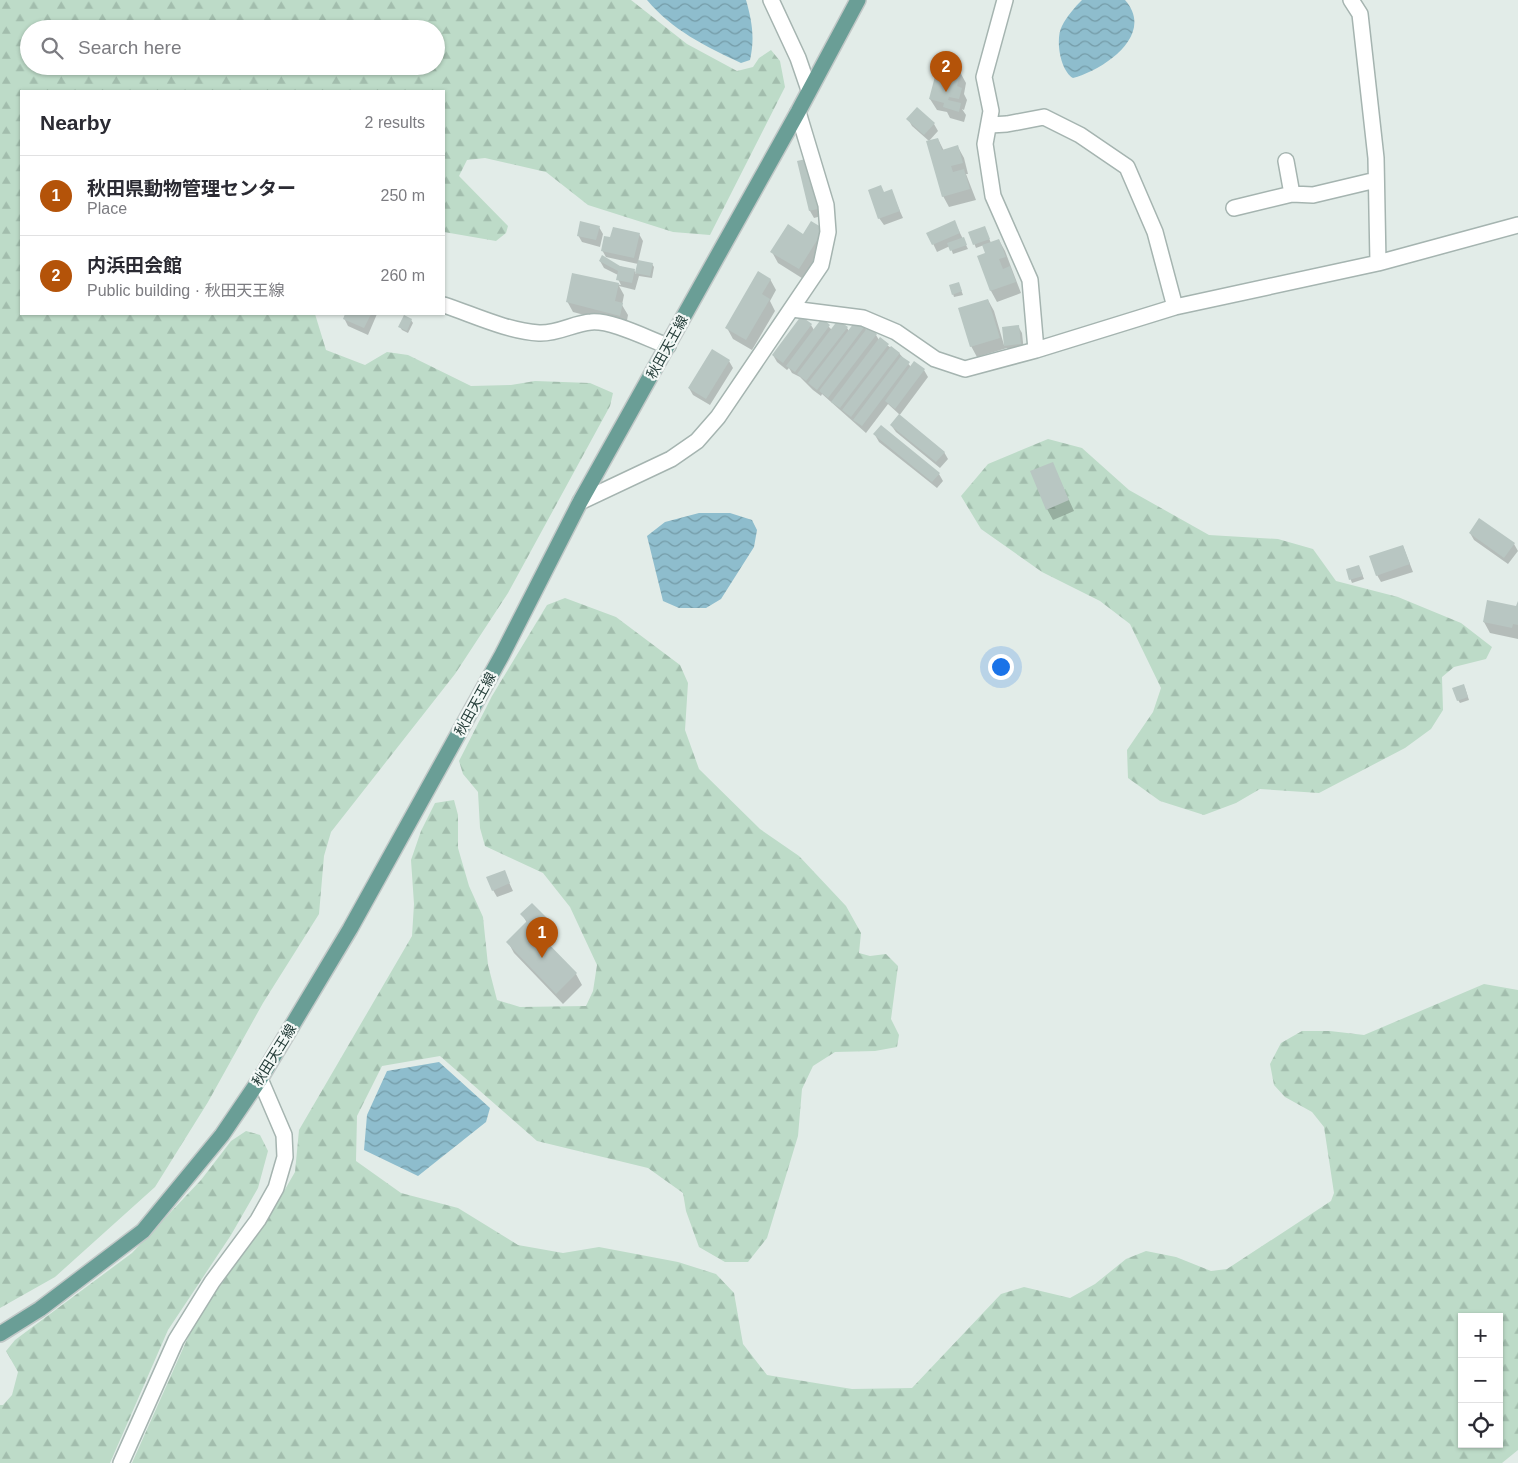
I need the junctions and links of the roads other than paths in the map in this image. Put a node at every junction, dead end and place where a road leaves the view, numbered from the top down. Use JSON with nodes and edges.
{"nodes":[{"id":1,"x":771,"y":0,"type":"edge"},
{"id":2,"x":858,"y":0,"type":"edge"},
{"id":3,"x":1005,"y":0,"type":"edge"},
{"id":4,"x":1351,"y":0,"type":"edge"},
{"id":5,"x":810,"y":90,"type":"junction"},
{"id":6,"x":798,"y":112,"type":"junction"},
{"id":7,"x":990,"y":125,"type":"junction"},
{"id":8,"x":1286,"y":161,"type":"dead end"},
{"id":9,"x":1376,"y":180,"type":"junction"},
{"id":10,"x":1292,"y":194,"type":"junction"},
{"id":11,"x":1234,"y":208,"type":"dead end"},
{"id":12,"x":1518,"y":224,"type":"edge"},
{"id":13,"x":1378,"y":263,"type":"junction"},
{"id":14,"x":445,"y":305,"type":"edge"},
{"id":15,"x":1175,"y":307,"type":"junction"},
{"id":16,"x":792,"y":309,"type":"junction"},
{"id":17,"x":668,"y":346,"type":"junction"},
{"id":18,"x":1036,"y":350,"type":"junction"},
{"id":19,"x":580,"y":502,"type":"junction"},
{"id":20,"x":260,"y":1079,"type":"junction"},
{"id":21,"x":0,"y":1334,"type":"edge"},
{"id":22,"x":121,"y":1463,"type":"edge"}],
"edges":[{"from":1,"to":5,"type":"street"},
{"from":2,"to":5,"type":"main road","name":"秋田天王線"},
{"from":3,"to":7,"type":"street"},
{"from":4,"to":9,"type":"street"},
{"from":5,"to":6,"type":"main road","name":"秋田天王線"},
{"from":6,"to":16,"type":"street"},
{"from":6,"to":17,"type":"main road","name":"秋田天王線"},
{"from":7,"to":15,"type":"street"},
{"from":7,"to":18,"type":"street"},
{"from":8,"to":10,"type":"street"},
{"from":9,"to":10,"type":"street"},
{"from":9,"to":13,"type":"street"},
{"from":10,"to":11,"type":"street"},
{"from":12,"to":13,"type":"street"},
{"from":13,"to":15,"type":"street"},
{"from":14,"to":17,"type":"street"},
{"from":15,"to":18,"type":"street"},
{"from":16,"to":18,"type":"street"},
{"from":16,"to":19,"type":"street"},
{"from":17,"to":19,"type":"main road","name":"秋田天王線"},
{"from":19,"to":20,"type":"main road","name":"秋田天王線"},
{"from":20,"to":21,"type":"main road","name":"秋田天王線"},
{"from":20,"to":22,"type":"street"}]}
